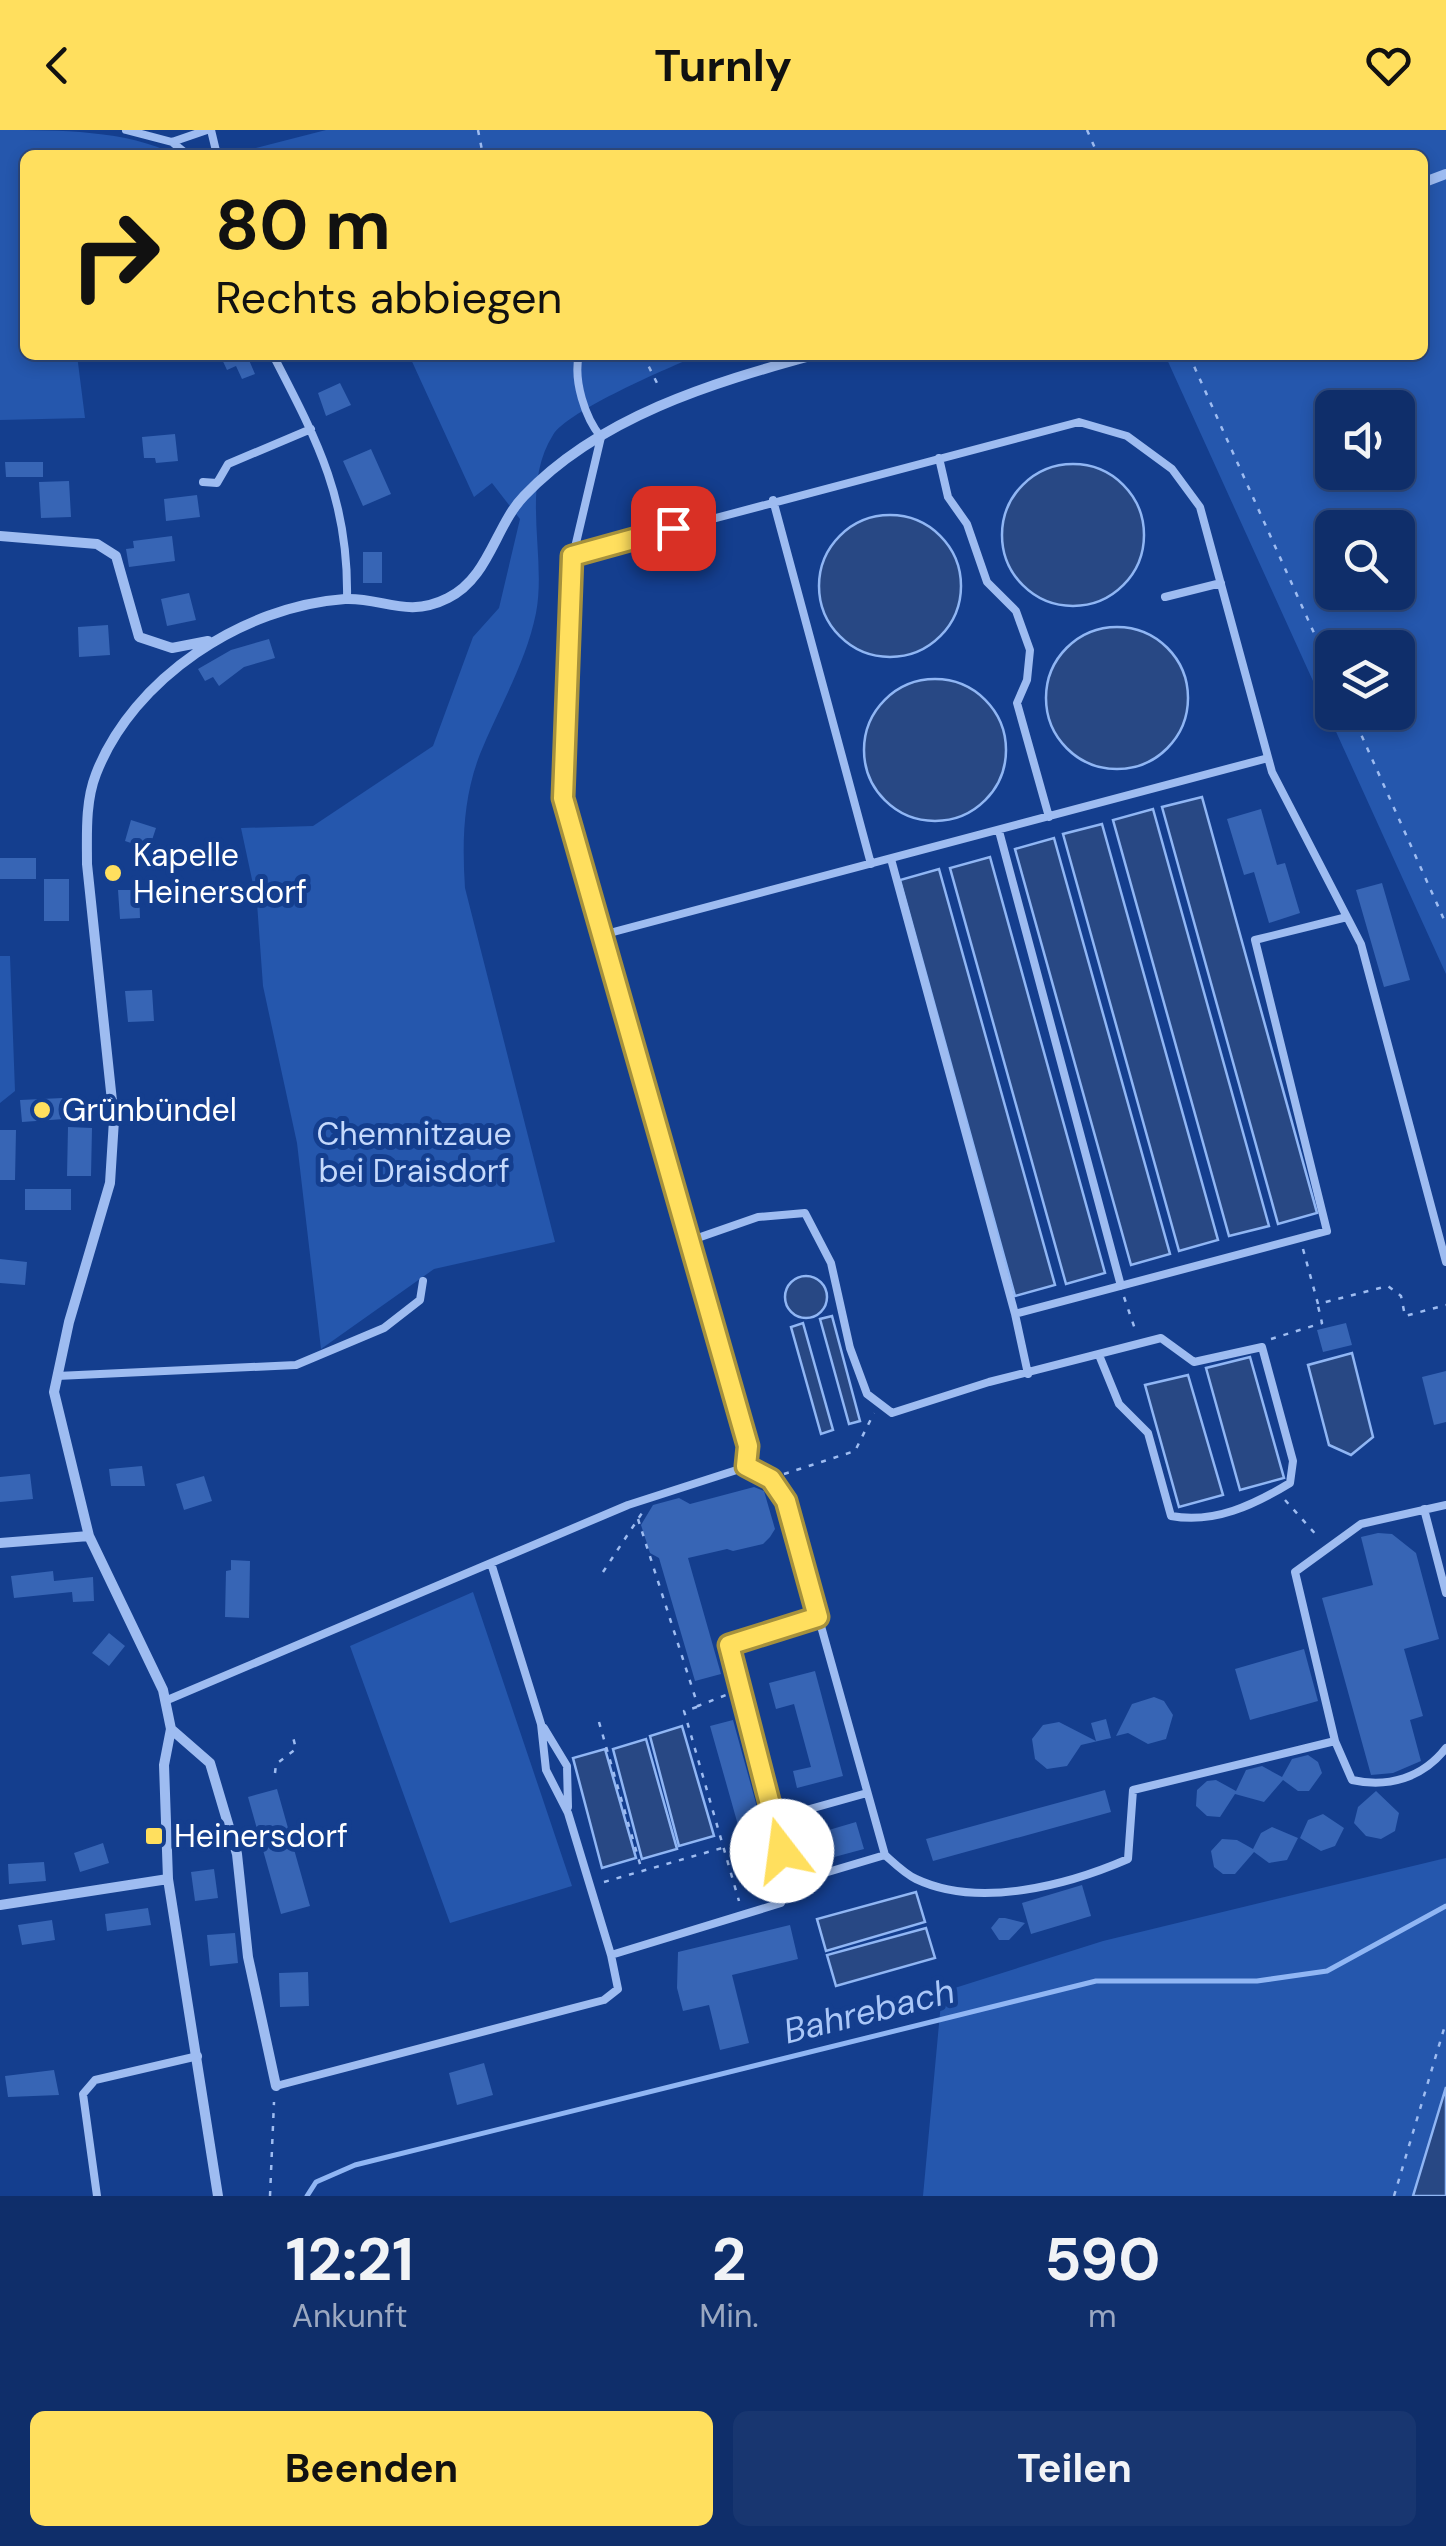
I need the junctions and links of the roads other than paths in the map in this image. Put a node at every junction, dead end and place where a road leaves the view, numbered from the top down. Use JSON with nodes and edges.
{"nodes":[{"id":1,"x":126,"y":130,"type":"edge"},
{"id":2,"x":209,"y":130,"type":"edge"},
{"id":3,"x":172,"y":142,"type":"junction"},
{"id":4,"x":182,"y":150,"type":"edge"},
{"id":5,"x":277,"y":360,"type":"edge"},
{"id":6,"x":578,"y":360,"type":"edge"},
{"id":7,"x":795,"y":360,"type":"edge"},
{"id":8,"x":312,"y":429,"type":"junction"},
{"id":9,"x":601,"y":436,"type":"junction"},
{"id":10,"x":938,"y":458,"type":"junction"},
{"id":11,"x":203,"y":482,"type":"dead end"},
{"id":12,"x":773,"y":500,"type":"junction"},
{"id":13,"x":0,"y":536,"type":"edge"},
{"id":14,"x":572,"y":556,"type":"junction"},
{"id":15,"x":1221,"y":583,"type":"junction"},
{"id":16,"x":1164,"y":597,"type":"dead end"},
{"id":17,"x":347,"y":598,"type":"junction"},
{"id":18,"x":207,"y":643,"type":"junction"},
{"id":19,"x":1268,"y":758,"type":"junction"},
{"id":20,"x":1049,"y":817,"type":"junction"},
{"id":21,"x":999,"y":830,"type":"junction"},
{"id":22,"x":891,"y":859,"type":"junction"},
{"id":23,"x":871,"y":864,"type":"junction"},
{"id":24,"x":1347,"y":917,"type":"junction"},
{"id":25,"x":602,"y":935,"type":"junction"},
{"id":26,"x":690,"y":1241,"type":"junction"},
{"id":27,"x":1446,"y":1262,"type":"edge"},
{"id":28,"x":423,"y":1281,"type":"dead end"},
{"id":29,"x":1121,"y":1286,"type":"junction"},
{"id":30,"x":1015,"y":1314,"type":"junction"},
{"id":31,"x":1099,"y":1355,"type":"junction"},
{"id":32,"x":1028,"y":1374,"type":"junction"},
{"id":33,"x":57,"y":1376,"type":"junction"},
{"id":34,"x":746,"y":1466,"type":"junction"},
{"id":35,"x":1446,"y":1505,"type":"edge"},
{"id":36,"x":1424,"y":1509,"type":"junction"},
{"id":37,"x":89,"y":1536,"type":"junction"},
{"id":38,"x":0,"y":1543,"type":"edge"},
{"id":39,"x":490,"y":1564,"type":"junction"},
{"id":40,"x":1446,"y":1593,"type":"edge"},
{"id":41,"x":818,"y":1617,"type":"junction"},
{"id":42,"x":165,"y":1701,"type":"junction"},
{"id":43,"x":541,"y":1724,"type":"junction"},
{"id":44,"x":171,"y":1730,"type":"junction"},
{"id":45,"x":1335,"y":1741,"type":"junction"},
{"id":46,"x":1446,"y":1748,"type":"edge"},
{"id":47,"x":867,"y":1793,"type":"junction"},
{"id":48,"x":568,"y":1813,"type":"junction"},
{"id":49,"x":774,"y":1819,"type":"junction"},
{"id":50,"x":884,"y":1855,"type":"junction"},
{"id":51,"x":168,"y":1878,"type":"junction"},
{"id":52,"x":791,"y":1883,"type":"junction"},
{"id":53,"x":0,"y":1904,"type":"edge"},
{"id":54,"x":611,"y":1954,"type":"junction"},
{"id":55,"x":198,"y":2056,"type":"junction"},
{"id":56,"x":276,"y":2086,"type":"joint"},
{"id":57,"x":97,"y":2196,"type":"edge"},
{"id":58,"x":218,"y":2196,"type":"edge"}],
"edges":[{"from":1,"to":3,"type":"lane"},
{"from":2,"to":3,"type":"lane"},
{"from":3,"to":4,"type":"lane"},
{"from":5,"to":8,"type":"lane"},
{"from":6,"to":9,"type":"lane"},
{"from":7,"to":9,"type":"street"},
{"from":8,"to":11,"type":"lane"},
{"from":8,"to":17,"type":"lane"},
{"from":9,"to":14,"type":"lane"},
{"from":9,"to":17,"type":"street"},
{"from":10,"to":12,"type":"lane"},
{"from":10,"to":15,"type":"lane"},
{"from":10,"to":20,"type":"lane"},
{"from":12,"to":14,"type":"lane"},
{"from":12,"to":23,"type":"lane"},
{"from":13,"to":18,"type":"street"},
{"from":14,"to":25,"type":"lane"},
{"from":15,"to":16,"type":"lane"},
{"from":15,"to":19,"type":"lane"},
{"from":17,"to":18,"type":"street"},
{"from":18,"to":33,"type":"street"},
{"from":19,"to":20,"type":"lane"},
{"from":19,"to":24,"type":"lane"},
{"from":20,"to":21,"type":"lane"},
{"from":21,"to":22,"type":"lane"},
{"from":21,"to":29,"type":"lane"},
{"from":22,"to":23,"type":"lane"},
{"from":22,"to":30,"type":"lane"},
{"from":23,"to":25,"type":"lane"},
{"from":24,"to":27,"type":"lane"},
{"from":24,"to":29,"type":"lane"},
{"from":25,"to":26,"type":"lane"},
{"from":26,"to":32,"type":"lane"},
{"from":26,"to":34,"type":"lane"},
{"from":28,"to":33,"type":"lane"},
{"from":29,"to":30,"type":"lane"},
{"from":30,"to":32,"type":"lane"},
{"from":31,"to":31,"type":"lane"},
{"from":31,"to":32,"type":"lane"},
{"from":33,"to":37,"type":"street"},
{"from":34,"to":39,"type":"lane"},
{"from":34,"to":41,"type":"lane"},
{"from":35,"to":36,"type":"lane"},
{"from":36,"to":40,"type":"lane"},
{"from":36,"to":45,"type":"lane"},
{"from":37,"to":38,"type":"street"},
{"from":37,"to":42,"type":"street"},
{"from":39,"to":42,"type":"lane"},
{"from":39,"to":43,"type":"lane"},
{"from":41,"to":47,"type":"lane"},
{"from":41,"to":49,"type":"lane"},
{"from":42,"to":44,"type":"street"},
{"from":43,"to":48,"type":"lane"},
{"from":43,"to":48,"type":"lane"},
{"from":44,"to":51,"type":"street"},
{"from":44,"to":56,"type":"street"},
{"from":45,"to":46,"type":"lane"},
{"from":45,"to":50,"type":"lane"},
{"from":47,"to":49,"type":"lane"},
{"from":47,"to":50,"type":"lane"},
{"from":48,"to":54,"type":"lane"},
{"from":49,"to":52,"type":"lane"},
{"from":50,"to":52,"type":"lane"},
{"from":51,"to":53,"type":"street"},
{"from":51,"to":55,"type":"street"},
{"from":52,"to":54,"type":"lane"},
{"from":54,"to":56,"type":"lane"},
{"from":55,"to":57,"type":"lane"},
{"from":55,"to":58,"type":"street"}]}
